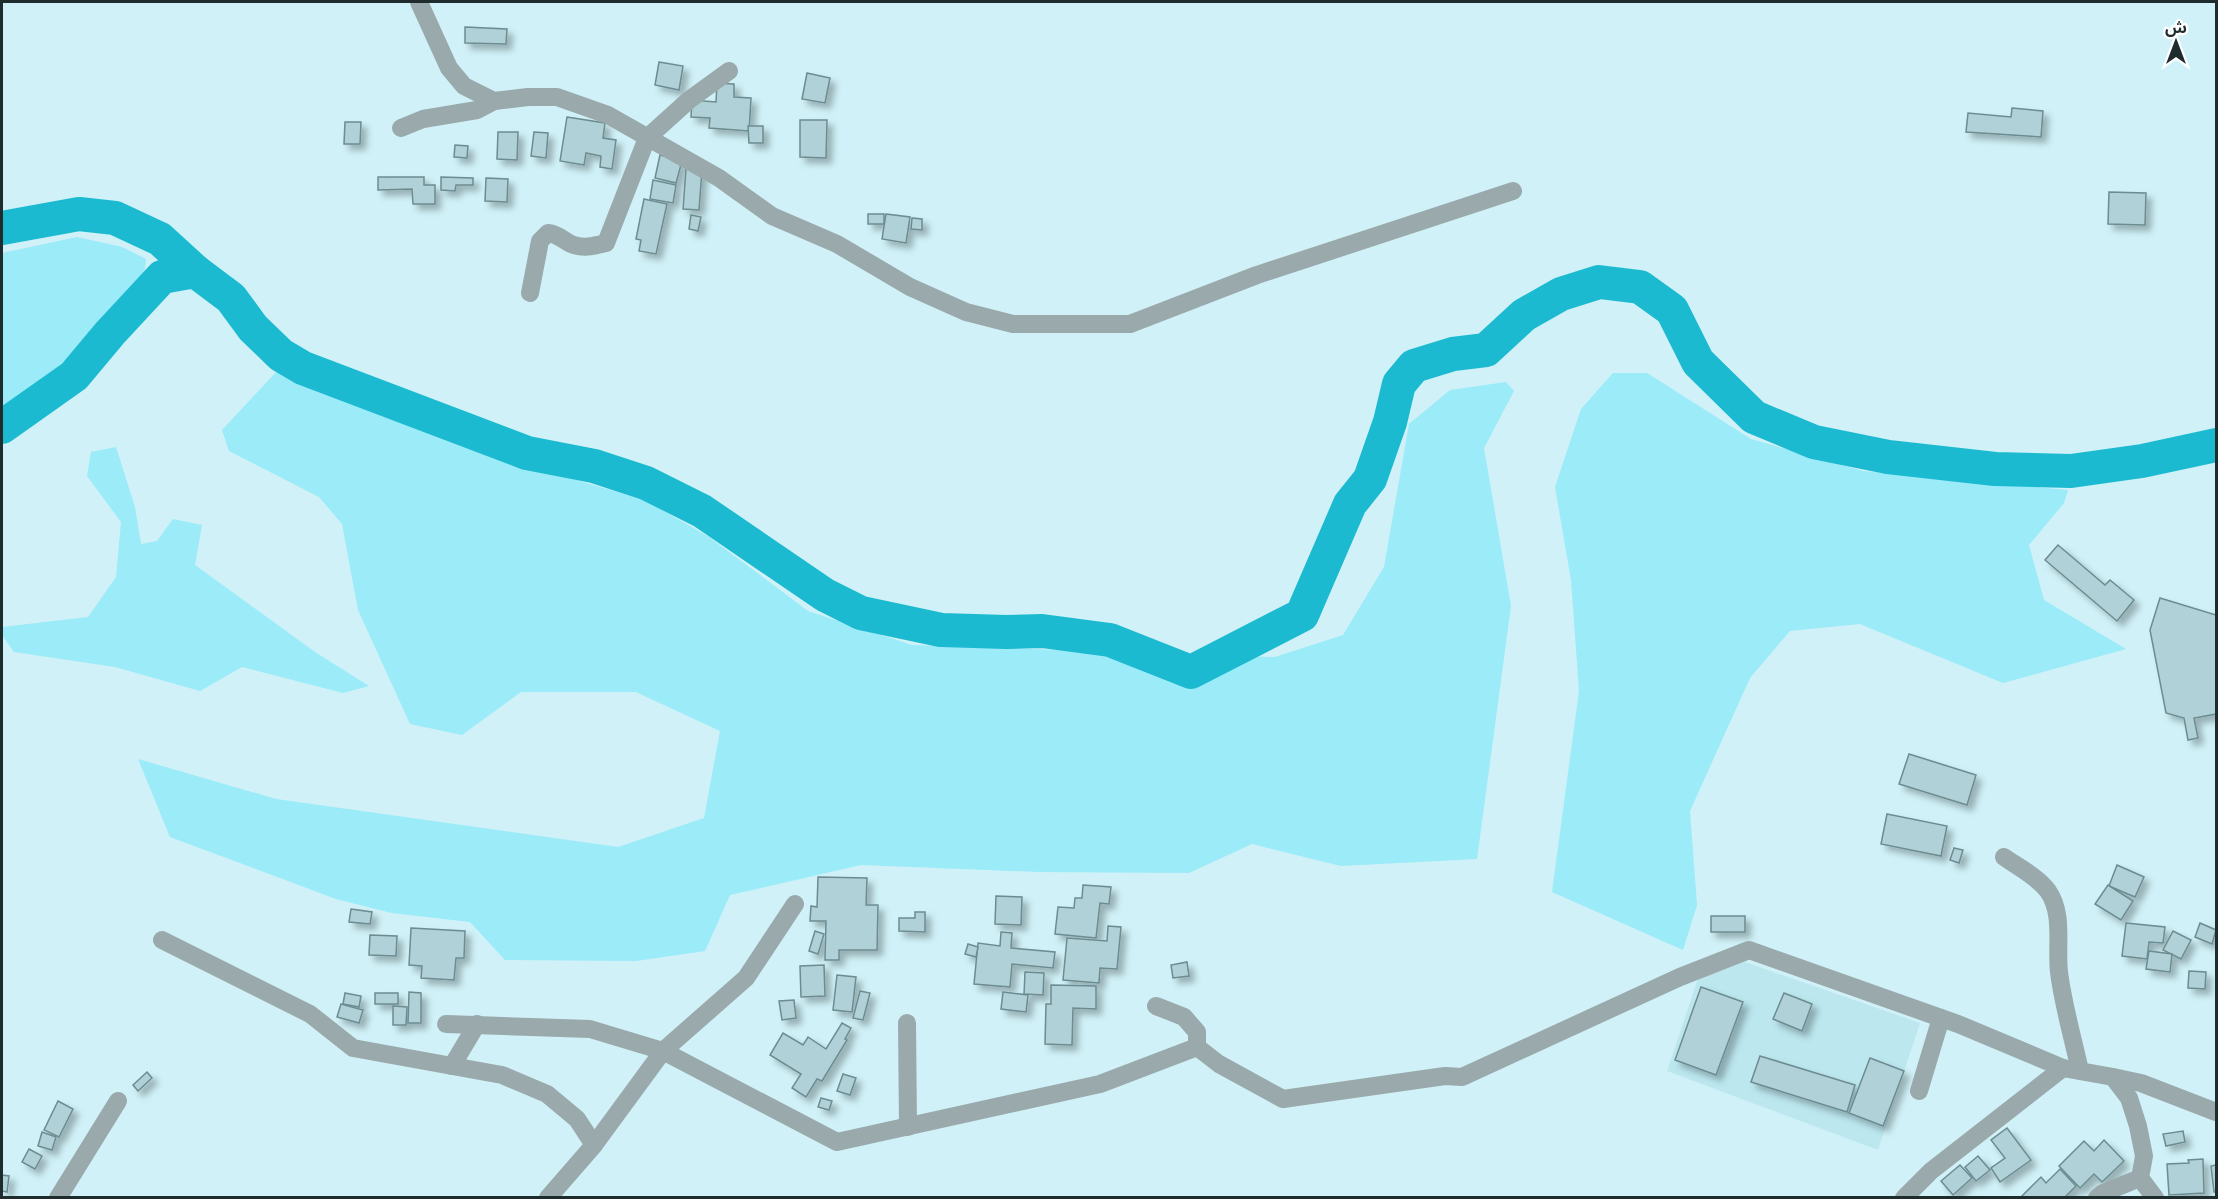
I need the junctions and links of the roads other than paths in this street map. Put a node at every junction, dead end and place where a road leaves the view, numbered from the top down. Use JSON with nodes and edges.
{"nodes":[{"id":1,"x":418,"y":2,"type":"edge"},
{"id":2,"x":729,"y":71,"type":"dead end"},
{"id":3,"x":494,"y":101,"type":"junction"},
{"id":4,"x":401,"y":128,"type":"dead end"},
{"id":5,"x":647,"y":138,"type":"junction"},
{"id":6,"x":1513,"y":191,"type":"dead end"},
{"id":7,"x":530,"y":293,"type":"dead end"},
{"id":8,"x":2004,"y":857,"type":"dead end"},
{"id":9,"x":795,"y":904,"type":"dead end"},
{"id":10,"x":162,"y":940,"type":"dead end"},
{"id":11,"x":1156,"y":1006,"type":"dead end"},
{"id":12,"x":1941,"y":1018,"type":"junction"},
{"id":13,"x":907,"y":1023,"type":"dead end"},
{"id":14,"x":446,"y":1024,"type":"dead end"},
{"id":15,"x":477,"y":1024,"type":"junction"},
{"id":16,"x":1197,"y":1047,"type":"junction"},
{"id":17,"x":663,"y":1051,"type":"junction"},
{"id":18,"x":452,"y":1066,"type":"junction"},
{"id":19,"x":2071,"y":1070,"type":"junction"},
{"id":20,"x":2113,"y":1077,"type":"junction"},
{"id":21,"x":1919,"y":1091,"type":"dead end"},
{"id":22,"x":118,"y":1101,"type":"dead end"},
{"id":23,"x":2217,"y":1112,"type":"edge"},
{"id":24,"x":908,"y":1127,"type":"junction"},
{"id":25,"x":594,"y":1145,"type":"junction"},
{"id":26,"x":2140,"y":1178,"type":"junction"},
{"id":27,"x":58,"y":1197,"type":"edge"},
{"id":28,"x":548,"y":1197,"type":"edge"},
{"id":29,"x":1904,"y":1197,"type":"edge"},
{"id":30,"x":2097,"y":1197,"type":"edge"},
{"id":31,"x":2156,"y":1197,"type":"edge"}],
"edges":[{"from":1,"to":3,"type":"street"},
{"from":2,"to":5,"type":"street"},
{"from":3,"to":4,"type":"street"},
{"from":3,"to":5,"type":"street"},
{"from":5,"to":6,"type":"street"},
{"from":5,"to":7,"type":"street"},
{"from":8,"to":19,"type":"street"},
{"from":9,"to":17,"type":"street"},
{"from":10,"to":18,"type":"street"},
{"from":11,"to":16,"type":"street"},
{"from":12,"to":16,"type":"street"},
{"from":12,"to":19,"type":"street"},
{"from":12,"to":21,"type":"street"},
{"from":13,"to":24,"type":"street"},
{"from":14,"to":15,"type":"street"},
{"from":15,"to":17,"type":"street"},
{"from":15,"to":18,"type":"street"},
{"from":16,"to":24,"type":"street"},
{"from":17,"to":24,"type":"street"},
{"from":17,"to":25,"type":"street"},
{"from":18,"to":25,"type":"street"},
{"from":19,"to":20,"type":"street"},
{"from":19,"to":29,"type":"street"},
{"from":20,"to":23,"type":"street"},
{"from":20,"to":26,"type":"street"},
{"from":22,"to":27,"type":"street"},
{"from":25,"to":28,"type":"street"},
{"from":26,"to":30,"type":"street"},
{"from":26,"to":31,"type":"street"}]}
